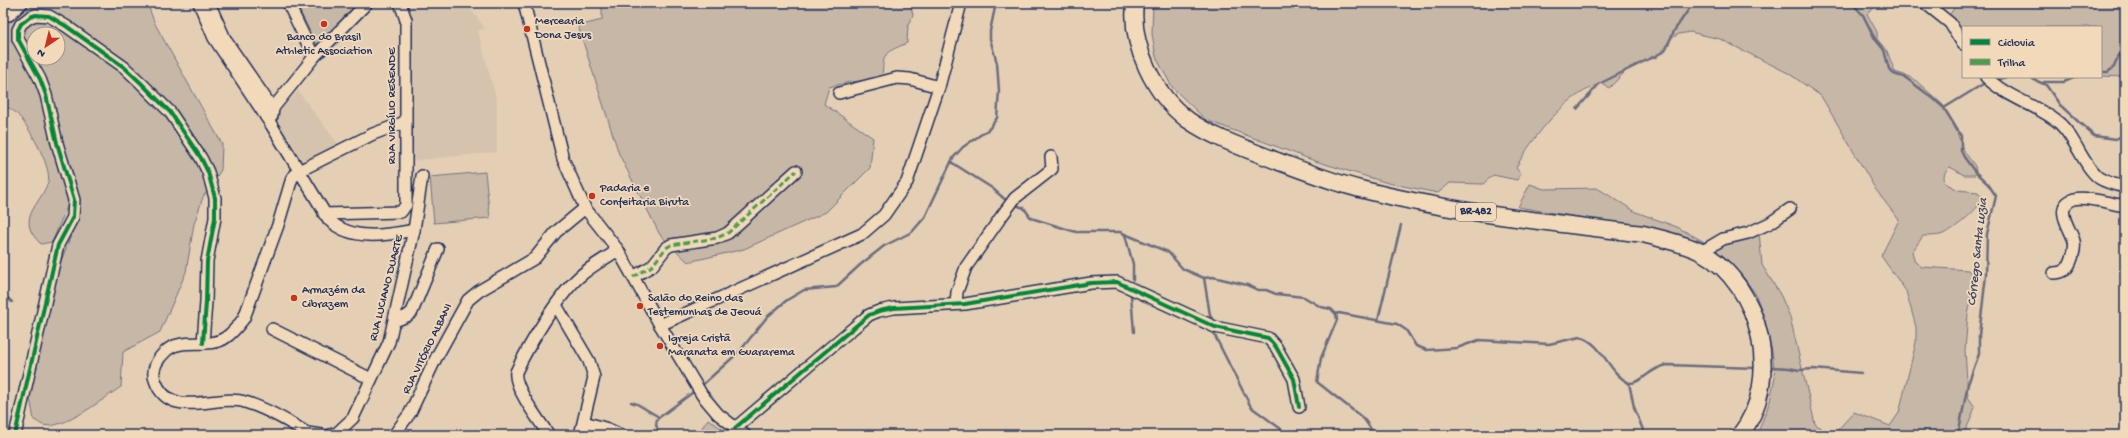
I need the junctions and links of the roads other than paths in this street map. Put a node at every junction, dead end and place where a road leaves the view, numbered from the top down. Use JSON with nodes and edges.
{"nodes":[{"id":1,"x":22,"y":3,"type":"edge"},
{"id":2,"x":199,"y":3,"type":"edge"},
{"id":3,"x":209,"y":3,"type":"edge"},
{"id":4,"x":288,"y":3,"type":"edge"},
{"id":5,"x":367,"y":3,"type":"edge"},
{"id":6,"x":400,"y":3,"type":"edge"},
{"id":7,"x":525,"y":3,"type":"edge"},
{"id":8,"x":961,"y":3,"type":"edge"},
{"id":9,"x":1135,"y":3,"type":"edge"},
{"id":10,"x":1925,"y":3,"type":"edge"},
{"id":11,"x":9,"y":15,"type":"dead end"},
{"id":12,"x":218,"y":36,"type":"junction"},
{"id":13,"x":1962,"y":42,"type":"edge"},
{"id":14,"x":314,"y":57,"type":"junction"},
{"id":15,"x":1987,"y":78,"type":"edge"},
{"id":16,"x":939,"y":87,"type":"junction"},
{"id":17,"x":839,"y":94,"type":"dead end"},
{"id":18,"x":270,"y":118,"type":"junction"},
{"id":19,"x":405,"y":122,"type":"junction"},
{"id":20,"x":1051,"y":157,"type":"dead end"},
{"id":21,"x":299,"y":171,"type":"junction"},
{"id":22,"x":796,"y":171,"type":"dead end"},
{"id":23,"x":422,"y":176,"type":"dead end"},
{"id":24,"x":2125,"y":187,"type":"edge"},
{"id":25,"x":2125,"y":204,"type":"edge"},
{"id":26,"x":585,"y":208,"type":"junction"},
{"id":27,"x":1790,"y":209,"type":"dead end"},
{"id":28,"x":324,"y":214,"type":"junction"},
{"id":29,"x":414,"y":230,"type":"junction"},
{"id":30,"x":438,"y":249,"type":"dead end"},
{"id":31,"x":618,"y":250,"type":"junction"},
{"id":32,"x":1701,"y":252,"type":"junction"},
{"id":33,"x":2054,"y":273,"type":"dead end"},
{"id":34,"x":633,"y":277,"type":"junction"},
{"id":35,"x":956,"y":304,"type":"junction"},
{"id":36,"x":556,"y":305,"type":"junction"},
{"id":37,"x":395,"y":321,"type":"junction"},
{"id":38,"x":660,"y":325,"type":"junction"},
{"id":39,"x":272,"y":329,"type":"dead end"},
{"id":40,"x":203,"y":343,"type":"junction"},
{"id":41,"x":371,"y":379,"type":"junction"},
{"id":42,"x":1299,"y":408,"type":"dead end"},
{"id":43,"x":584,"y":422,"type":"junction"},
{"id":44,"x":733,"y":427,"type":"junction"},
{"id":45,"x":308,"y":434,"type":"edge"},
{"id":46,"x":15,"y":435,"type":"edge"},
{"id":47,"x":322,"y":435,"type":"edge"},
{"id":48,"x":330,"y":435,"type":"edge"},
{"id":49,"x":394,"y":435,"type":"edge"},
{"id":50,"x":549,"y":435,"type":"edge"},
{"id":51,"x":580,"y":435,"type":"edge"},
{"id":52,"x":621,"y":435,"type":"edge"},
{"id":53,"x":725,"y":435,"type":"edge"},
{"id":54,"x":745,"y":435,"type":"edge"},
{"id":55,"x":1740,"y":435,"type":"edge"}],
"edges":[{"from":1,"to":11,"type":"street"},
{"from":2,"to":12,"type":"street"},
{"from":3,"to":12,"type":"street"},
{"from":4,"to":14,"type":"street"},
{"from":5,"to":14,"type":"street"},
{"from":6,"to":19,"type":"street","name":"RUA VIRGÍLIO RESENDE"},
{"from":7,"to":26,"type":"street"},
{"from":8,"to":16,"type":"street"},
{"from":9,"to":32,"type":"highway","number":"BR-482"},
{"from":10,"to":13,"type":"street"},
{"from":12,"to":18,"type":"street"},
{"from":14,"to":18,"type":"street"},
{"from":15,"to":24,"type":"street"},
{"from":16,"to":17,"type":"street"},
{"from":16,"to":38,"type":"street"},
{"from":18,"to":21,"type":"street"},
{"from":19,"to":21,"type":"street"},
{"from":19,"to":28,"type":"street","name":"RUA VIRGÍLIO RESENDE"},
{"from":20,"to":35,"type":"street"},
{"from":21,"to":28,"type":"street"},
{"from":21,"to":40,"type":"street"},
{"from":22,"to":34,"type":"street"},
{"from":23,"to":29,"type":"street","name":"RUA LUCIANO DUARTE"},
{"from":25,"to":33,"type":"street"},
{"from":26,"to":31,"type":"street"},
{"from":26,"to":49,"type":"street","name":"RUA VITÓRIO ALBANI"},
{"from":27,"to":32,"type":"street"},
{"from":28,"to":29,"type":"street"},
{"from":29,"to":37,"type":"street","name":"RUA LUCIANO DUARTE"},
{"from":30,"to":37,"type":"street"},
{"from":31,"to":34,"type":"street"},
{"from":31,"to":36,"type":"street"},
{"from":32,"to":55,"type":"highway","number":"BR-482"},
{"from":34,"to":38,"type":"street"},
{"from":35,"to":42,"type":"street"},
{"from":35,"to":44,"type":"street"},
{"from":36,"to":43,"type":"street"},
{"from":36,"to":50,"type":"street"},
{"from":37,"to":41,"type":"street","name":"RUA LUCIANO DUARTE"},
{"from":38,"to":44,"type":"street"},
{"from":39,"to":41,"type":"street"},
{"from":40,"to":45,"type":"street"},
{"from":40,"to":46,"type":"street"},
{"from":41,"to":48,"type":"street","name":"RUA LUCIANO DUARTE"},
{"from":43,"to":51,"type":"street"},
{"from":43,"to":52,"type":"street"},
{"from":44,"to":53,"type":"street"},
{"from":44,"to":54,"type":"street"},
{"from":45,"to":47,"type":"street"}]}
